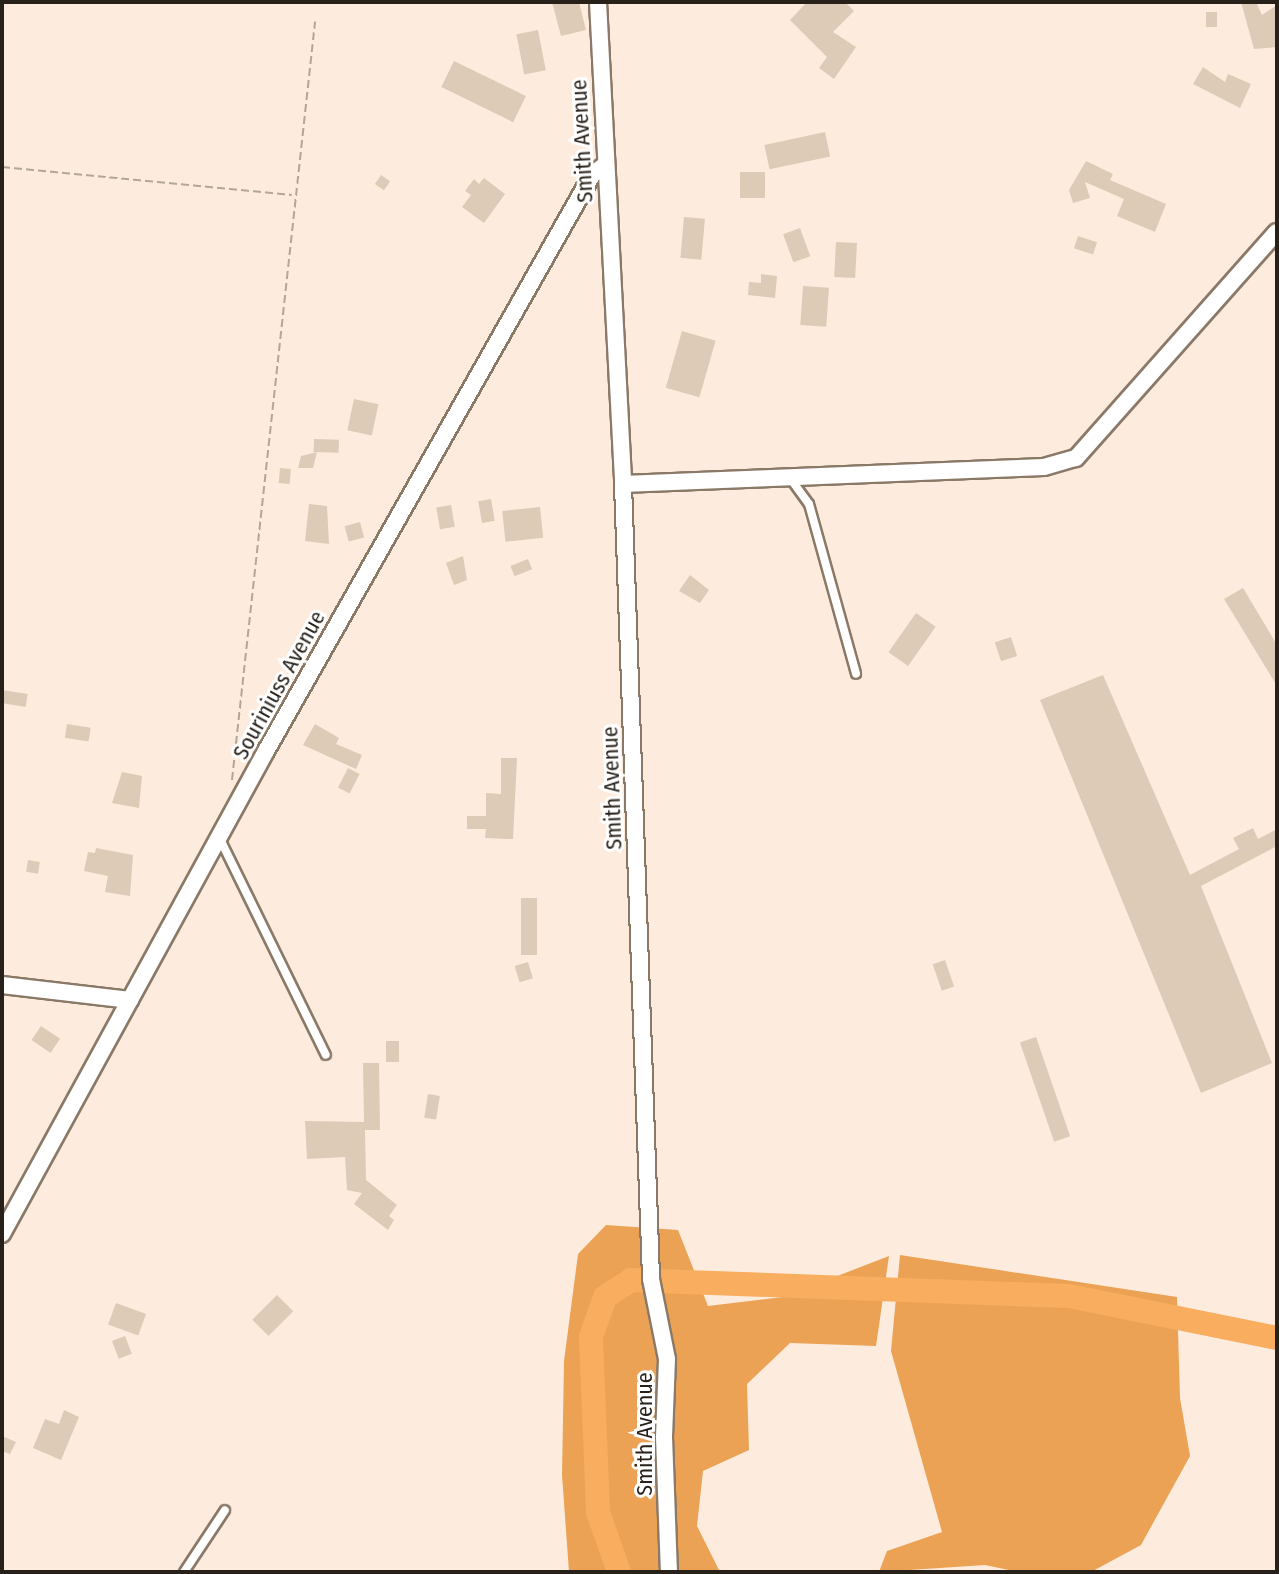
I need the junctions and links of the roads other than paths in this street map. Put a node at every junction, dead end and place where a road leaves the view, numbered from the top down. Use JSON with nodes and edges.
{"nodes":[{"id":1,"x":598,"y":2,"type":"edge"},
{"id":2,"x":605,"y":165,"type":"junction"},
{"id":3,"x":1277,"y":232,"type":"edge"},
{"id":4,"x":790,"y":478,"type":"junction"},
{"id":5,"x":623,"y":484,"type":"junction"},
{"id":6,"x":856,"y":674,"type":"dead end"},
{"id":7,"x":221,"y":841,"type":"junction"},
{"id":8,"x":2,"y":985,"type":"edge"},
{"id":9,"x":130,"y":1000,"type":"junction"},
{"id":10,"x":326,"y":1055,"type":"dead end"},
{"id":11,"x":2,"y":1234,"type":"edge"},
{"id":12,"x":225,"y":1510,"type":"dead end"},
{"id":13,"x":184,"y":1572,"type":"edge"},
{"id":14,"x":669,"y":1572,"type":"edge"}],
"edges":[{"from":1,"to":2,"type":"street","name":"Smith Avenue"},
{"from":2,"to":5,"type":"street","name":"Smith Avenue"},
{"from":2,"to":7,"type":"street","name":"Souriniuss Avenue"},
{"from":3,"to":4,"type":"street"},
{"from":4,"to":5,"type":"street"},
{"from":4,"to":6,"type":"lane"},
{"from":5,"to":14,"type":"street","name":"Smith Avenue"},
{"from":7,"to":9,"type":"street","name":"Souriniuss Avenue"},
{"from":7,"to":10,"type":"lane"},
{"from":8,"to":9,"type":"street"},
{"from":9,"to":11,"type":"street","name":"Souriniuss Avenue"},
{"from":12,"to":13,"type":"lane"}]}
